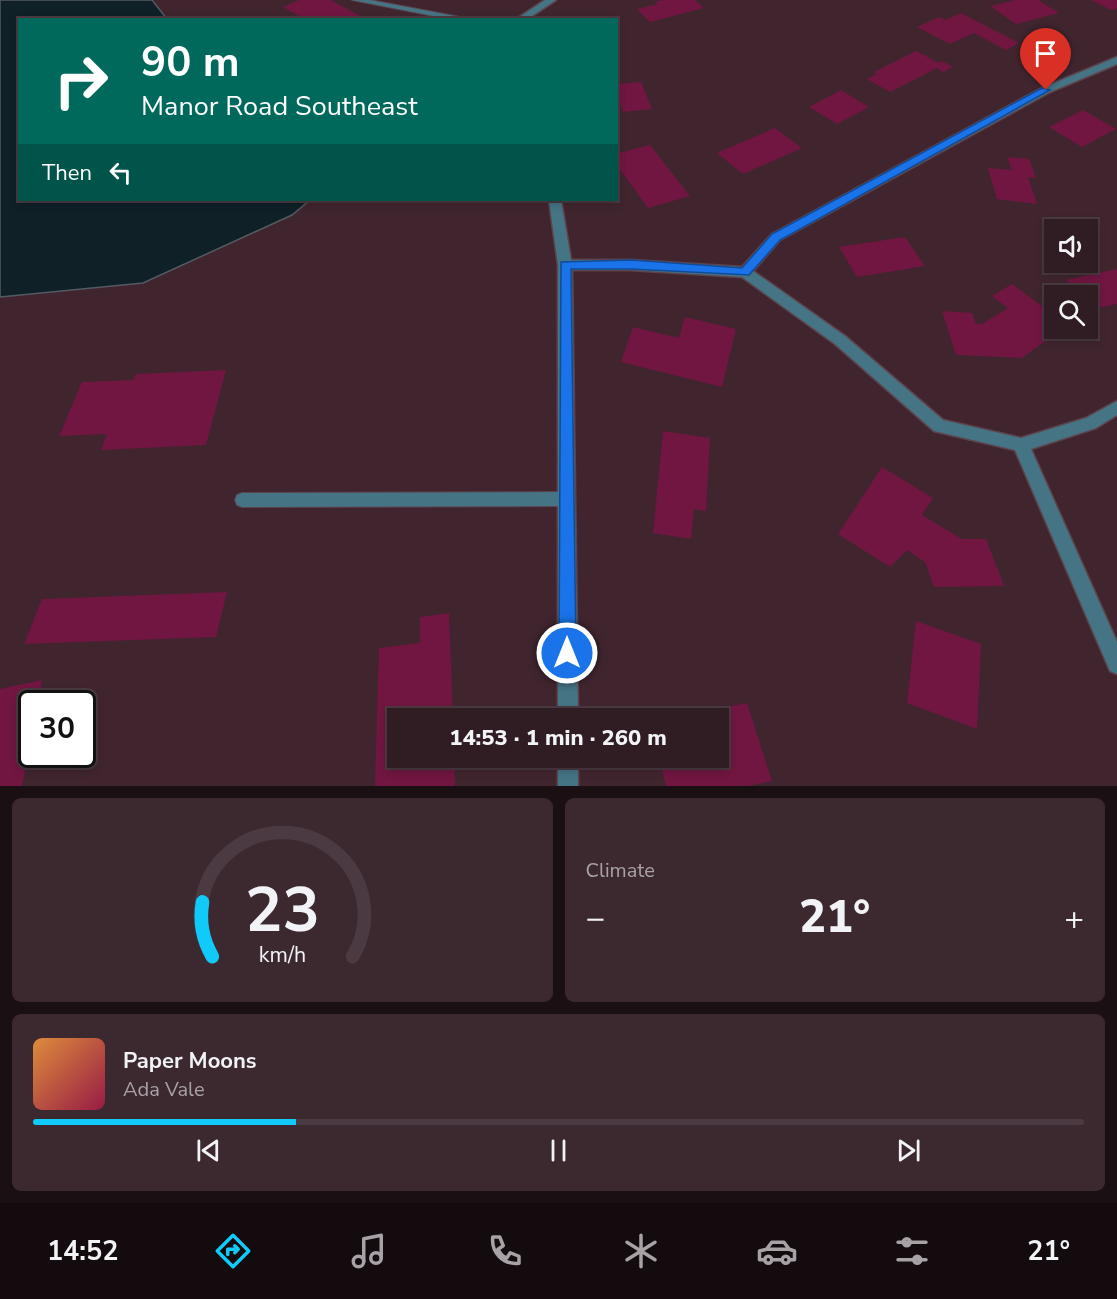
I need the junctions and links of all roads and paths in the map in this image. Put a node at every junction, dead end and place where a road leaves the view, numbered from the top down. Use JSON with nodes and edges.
{"nodes":[{"id":1,"x":356,"y":0,"type":"edge"},
{"id":2,"x":551,"y":0,"type":"edge"},
{"id":3,"x":460,"y":18,"type":"edge"},
{"id":4,"x":522,"y":18,"type":"edge"},
{"id":5,"x":1117,"y":60,"type":"edge"},
{"id":6,"x":555,"y":201,"type":"edge"},
{"id":7,"x":565,"y":265,"type":"junction"},
{"id":8,"x":745,"y":272,"type":"junction"},
{"id":9,"x":1117,"y":407,"type":"edge"},
{"id":10,"x":1021,"y":445,"type":"junction"},
{"id":11,"x":566,"y":499,"type":"junction"},
{"id":12,"x":242,"y":500,"type":"dead end"},
{"id":13,"x":1117,"y":664,"type":"edge"},
{"id":14,"x":568,"y":708,"type":"edge"},
{"id":15,"x":568,"y":768,"type":"edge"},
{"id":16,"x":568,"y":786,"type":"edge"}],
"edges":[{"from":1,"to":3,"type":"lane"},
{"from":2,"to":4,"type":"street"},
{"from":5,"to":8,"type":"street"},
{"from":6,"to":7,"type":"street"},
{"from":7,"to":8,"type":"street"},
{"from":7,"to":11,"type":"street"},
{"from":8,"to":10,"type":"street"},
{"from":9,"to":10,"type":"street"},
{"from":10,"to":13,"type":"street"},
{"from":11,"to":12,"type":"lane"},
{"from":11,"to":14,"type":"street"},
{"from":15,"to":16,"type":"street"}]}
